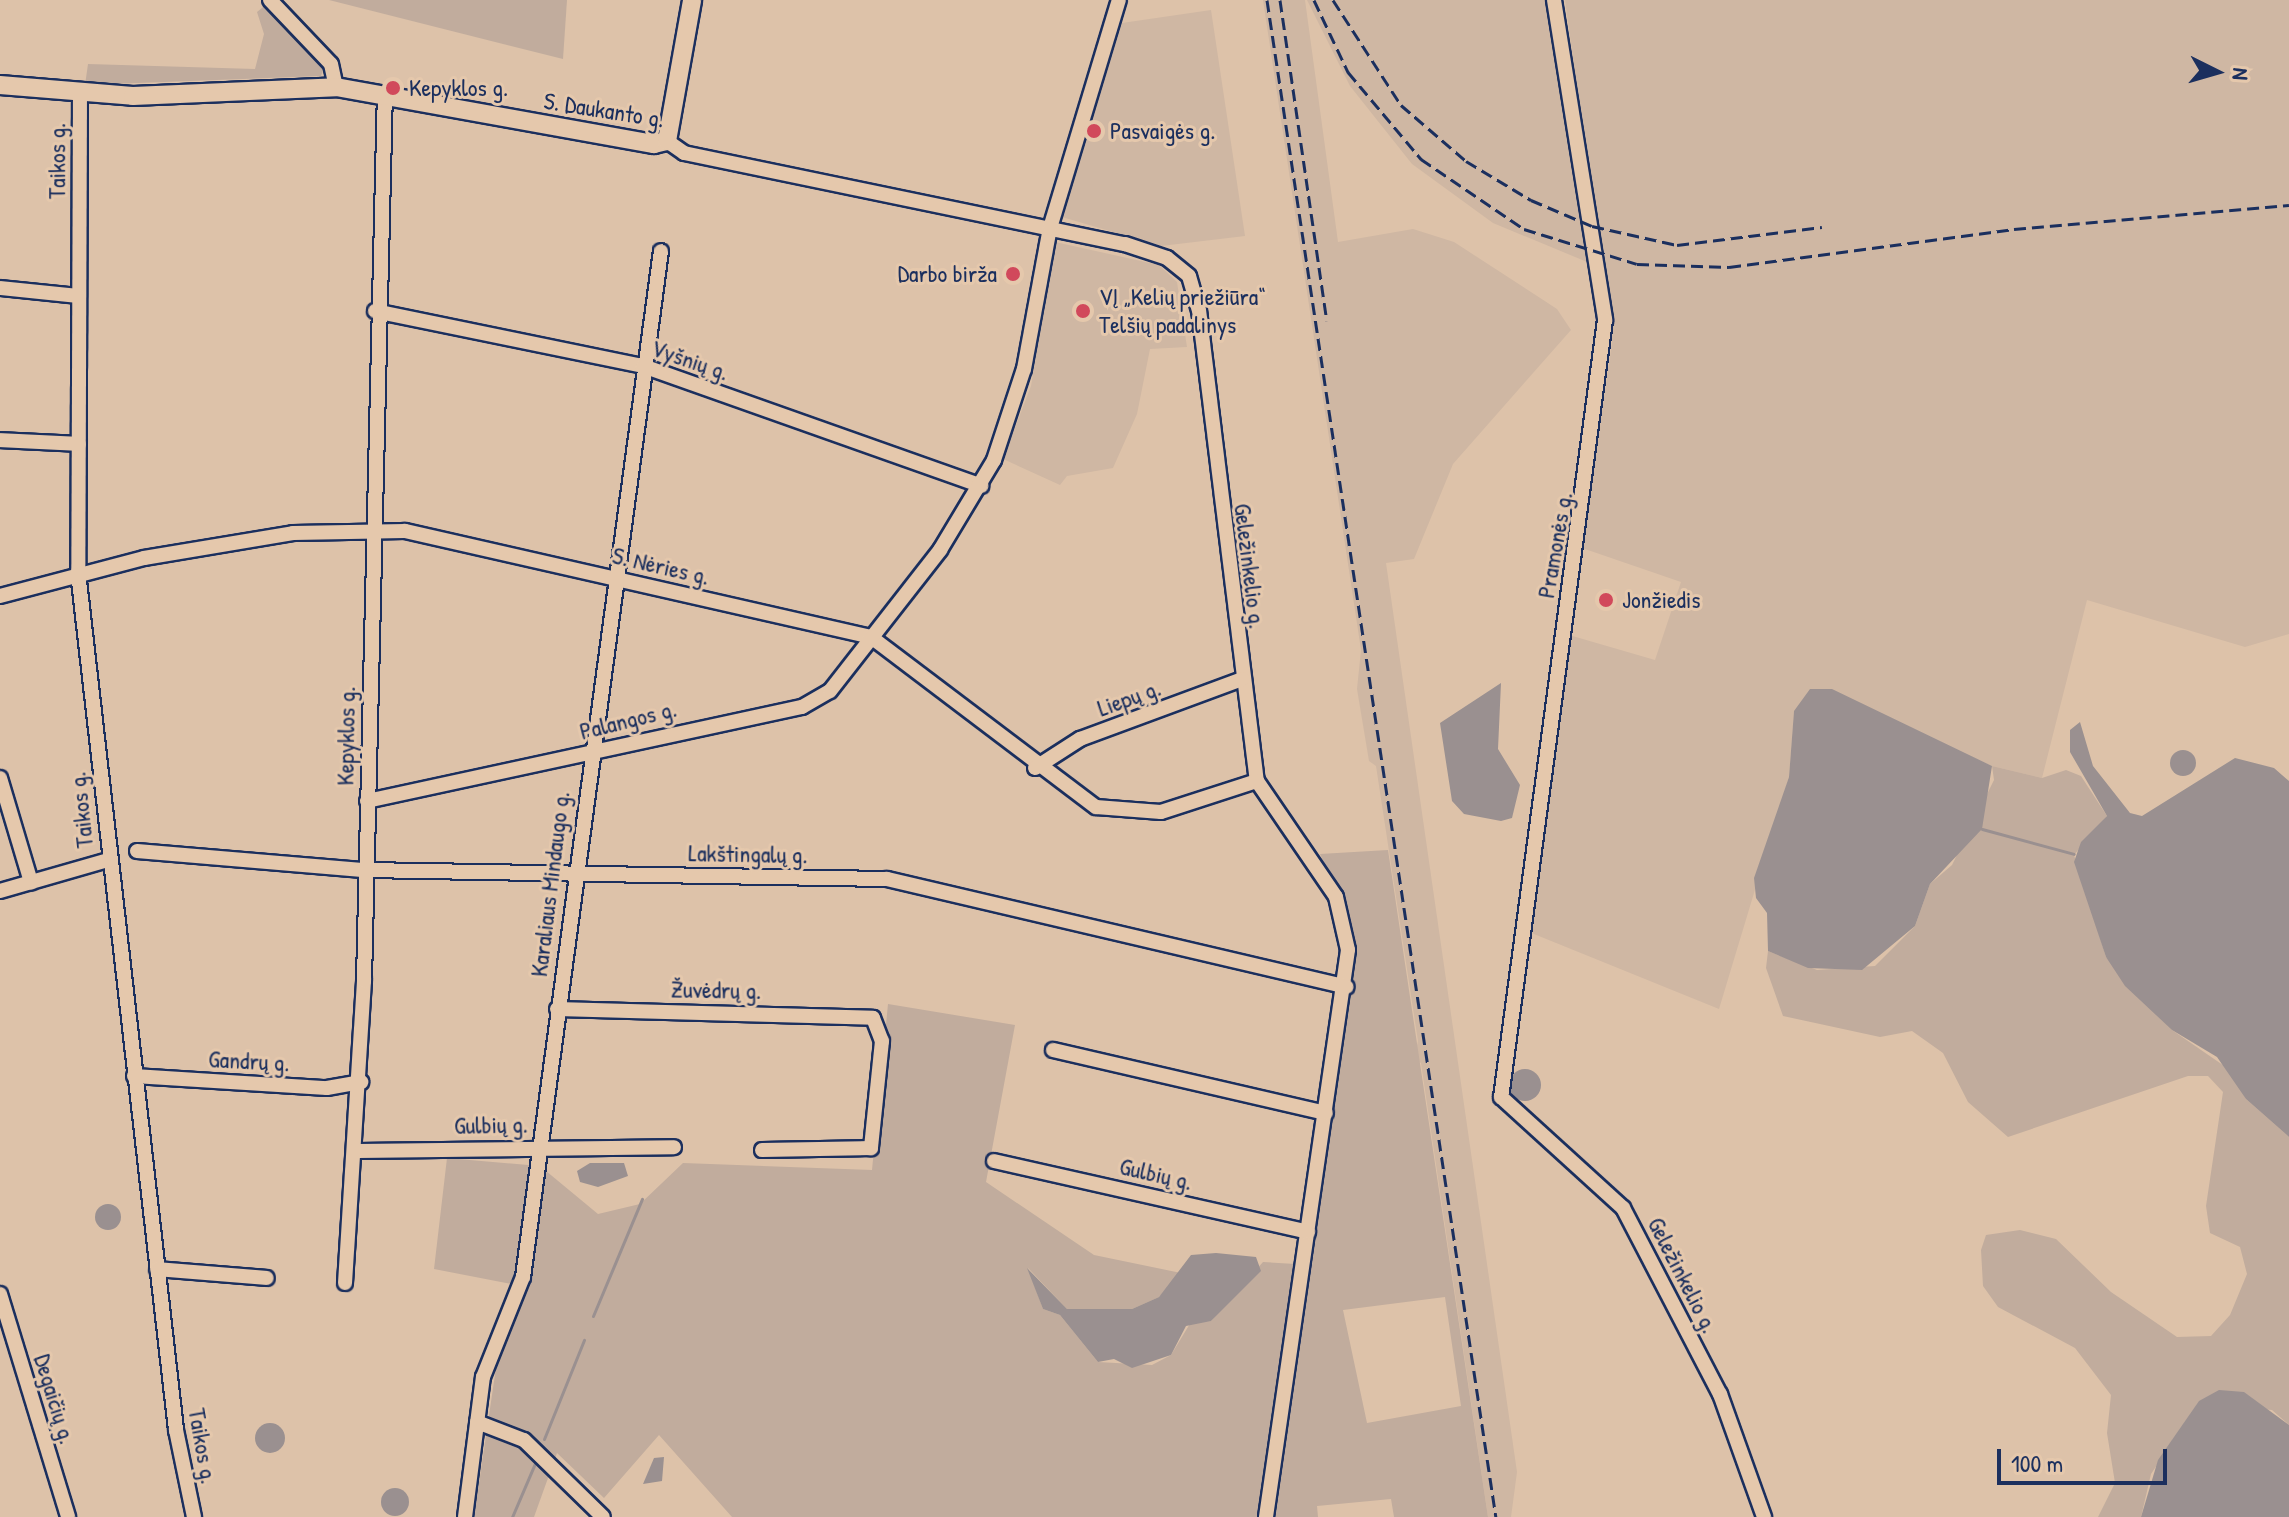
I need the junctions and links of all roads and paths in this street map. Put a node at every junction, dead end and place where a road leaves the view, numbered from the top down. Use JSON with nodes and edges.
{"nodes":[{"id":1,"x":270,"y":0,"type":"edge"},
{"id":2,"x":692,"y":0,"type":"edge"},
{"id":3,"x":1119,"y":0,"type":"edge"},
{"id":4,"x":1554,"y":0,"type":"edge"},
{"id":5,"x":0,"y":85,"type":"edge"},
{"id":6,"x":336,"y":87,"type":"junction"},
{"id":7,"x":80,"y":93,"type":"junction"},
{"id":8,"x":385,"y":93,"type":"junction"},
{"id":9,"x":667,"y":141,"type":"junction"},
{"id":10,"x":1050,"y":228,"type":"junction"},
{"id":11,"x":661,"y":251,"type":"dead end"},
{"id":12,"x":0,"y":288,"type":"edge"},
{"id":13,"x":79,"y":296,"type":"junction"},
{"id":14,"x":375,"y":311,"type":"junction"},
{"id":15,"x":643,"y":366,"type":"junction"},
{"id":16,"x":0,"y":440,"type":"edge"},
{"id":17,"x":79,"y":444,"type":"junction"},
{"id":18,"x":981,"y":486,"type":"junction"},
{"id":19,"x":373,"y":528,"type":"junction"},
{"id":20,"x":78,"y":572,"type":"junction"},
{"id":21,"x":614,"y":578,"type":"junction"},
{"id":22,"x":0,"y":596,"type":"edge"},
{"id":23,"x":871,"y":637,"type":"junction"},
{"id":24,"x":1242,"y":679,"type":"junction"},
{"id":25,"x":591,"y":752,"type":"junction"},
{"id":26,"x":1035,"y":768,"type":"junction"},
{"id":27,"x":0,"y":778,"type":"edge"},
{"id":28,"x":1257,"y":781,"type":"junction"},
{"id":29,"x":367,"y":801,"type":"junction"},
{"id":30,"x":137,"y":851,"type":"dead end"},
{"id":31,"x":108,"y":860,"type":"junction"},
{"id":32,"x":365,"y":870,"type":"junction"},
{"id":33,"x":575,"y":872,"type":"junction"},
{"id":34,"x":31,"y":882,"type":"junction"},
{"id":35,"x":0,"y":891,"type":"edge"},
{"id":36,"x":1346,"y":987,"type":"junction"},
{"id":37,"x":557,"y":1009,"type":"junction"},
{"id":38,"x":1053,"y":1050,"type":"dead end"},
{"id":39,"x":134,"y":1076,"type":"junction"},
{"id":40,"x":361,"y":1082,"type":"junction"},
{"id":41,"x":1501,"y":1097,"type":"joint"},
{"id":42,"x":1326,"y":1113,"type":"junction"},
{"id":43,"x":537,"y":1146,"type":"junction"},
{"id":44,"x":674,"y":1147,"type":"dead end"},
{"id":45,"x":762,"y":1150,"type":"dead end"},
{"id":46,"x":358,"y":1151,"type":"junction"},
{"id":47,"x":994,"y":1161,"type":"dead end"},
{"id":48,"x":1308,"y":1232,"type":"junction"},
{"id":49,"x":157,"y":1269,"type":"junction"},
{"id":50,"x":267,"y":1278,"type":"dead end"},
{"id":51,"x":345,"y":1283,"type":"dead end"},
{"id":52,"x":0,"y":1294,"type":"edge"},
{"id":53,"x":477,"y":1422,"type":"junction"},
{"id":54,"x":68,"y":1517,"type":"edge"},
{"id":55,"x":194,"y":1517,"type":"edge"},
{"id":56,"x":465,"y":1517,"type":"edge"},
{"id":57,"x":603,"y":1517,"type":"edge"},
{"id":58,"x":1266,"y":1517,"type":"edge"},
{"id":59,"x":1764,"y":1517,"type":"edge"}],
"edges":[{"from":1,"to":6,"type":"street"},
{"from":2,"to":9,"type":"main road"},
{"from":3,"to":10,"type":"street"},
{"from":4,"to":41,"type":"street","name":"Pramonės g."},
{"from":5,"to":7,"type":"main road","name":"S. Daukanto g."},
{"from":6,"to":7,"type":"main road","name":"S. Daukanto g."},
{"from":6,"to":8,"type":"main road","name":"S. Daukanto g."},
{"from":7,"to":13,"type":"street","name":"Taikos g."},
{"from":8,"to":9,"type":"main road","name":"S. Daukanto g."},
{"from":8,"to":14,"type":"street","name":"Kepyklos g."},
{"from":9,"to":10,"type":"street","name":"S. Daukanto g."},
{"from":10,"to":18,"type":"street"},
{"from":10,"to":24,"type":"street","name":"Geležinkelio g."},
{"from":11,"to":15,"type":"street","name":"Karaliaus Mindaugo g."},
{"from":12,"to":13,"type":"street"},
{"from":13,"to":17,"type":"street","name":"Taikos g."},
{"from":14,"to":15,"type":"street","name":"Vyšnių g."},
{"from":14,"to":19,"type":"street","name":"Kepyklos g."},
{"from":15,"to":18,"type":"street","name":"Vyšnių g."},
{"from":15,"to":21,"type":"street","name":"Karaliaus Mindaugo g."},
{"from":16,"to":17,"type":"street"},
{"from":17,"to":20,"type":"street","name":"Taikos g."},
{"from":18,"to":23,"type":"street"},
{"from":19,"to":20,"type":"street","name":"S. Nėries g."},
{"from":19,"to":21,"type":"street","name":"S. Nėries g."},
{"from":19,"to":29,"type":"street","name":"Kepyklos g."},
{"from":20,"to":22,"type":"street","name":"S. Nėries g."},
{"from":20,"to":31,"type":"street","name":"Taikos g."},
{"from":21,"to":23,"type":"street","name":"S. Nėries g."},
{"from":21,"to":25,"type":"street","name":"Karaliaus Mindaugo g."},
{"from":23,"to":25,"type":"street","name":"Palangos g."},
{"from":23,"to":26,"type":"street","name":"S. Nėries g."},
{"from":24,"to":26,"type":"street","name":"Liepų g."},
{"from":24,"to":28,"type":"street","name":"Geležinkelio g."},
{"from":25,"to":29,"type":"street","name":"Palangos g."},
{"from":25,"to":33,"type":"street","name":"Karaliaus Mindaugo g."},
{"from":26,"to":28,"type":"street","name":"S. Nėries g."},
{"from":27,"to":34,"type":"street"},
{"from":28,"to":36,"type":"street","name":"Geležinkelio g."},
{"from":29,"to":32,"type":"street","name":"Kepyklos g."},
{"from":30,"to":32,"type":"street","name":"Lakštingalų g."},
{"from":31,"to":34,"type":"street"},
{"from":31,"to":39,"type":"street","name":"Taikos g."},
{"from":32,"to":33,"type":"street","name":"Lakštingalų g."},
{"from":32,"to":40,"type":"street","name":"Kepyklos g."},
{"from":33,"to":36,"type":"street","name":"Lakštingalų g."},
{"from":33,"to":37,"type":"street","name":"Karaliaus Mindaugo g."},
{"from":34,"to":35,"type":"street"},
{"from":36,"to":42,"type":"street","name":"Geležinkelio g."},
{"from":37,"to":43,"type":"street","name":"Karaliaus Mindaugo g."},
{"from":37,"to":45,"type":"street","name":"Žuvėdrų g."},
{"from":38,"to":42,"type":"street"},
{"from":39,"to":40,"type":"street","name":"Gandrų g."},
{"from":39,"to":49,"type":"street","name":"Taikos g."},
{"from":40,"to":46,"type":"street","name":"Kepyklos g."},
{"from":41,"to":59,"type":"street","name":"Geležinkelio g."},
{"from":42,"to":48,"type":"street","name":"Geležinkelio g."},
{"from":43,"to":44,"type":"street","name":"Gulbių g."},
{"from":43,"to":46,"type":"street","name":"Gulbių g."},
{"from":43,"to":53,"type":"street","name":"Karaliaus Mindaugo g."},
{"from":46,"to":51,"type":"street","name":"Kepyklos g."},
{"from":47,"to":48,"type":"street","name":"Gulbių g."},
{"from":48,"to":58,"type":"street","name":"Geležinkelio g."},
{"from":49,"to":50,"type":"street"},
{"from":49,"to":55,"type":"street","name":"Taikos g."},
{"from":52,"to":54,"type":"street","name":"Degaičių g."},
{"from":53,"to":56,"type":"street","name":"Karaliaus Mindaugo g."},
{"from":53,"to":57,"type":"street"}]}
